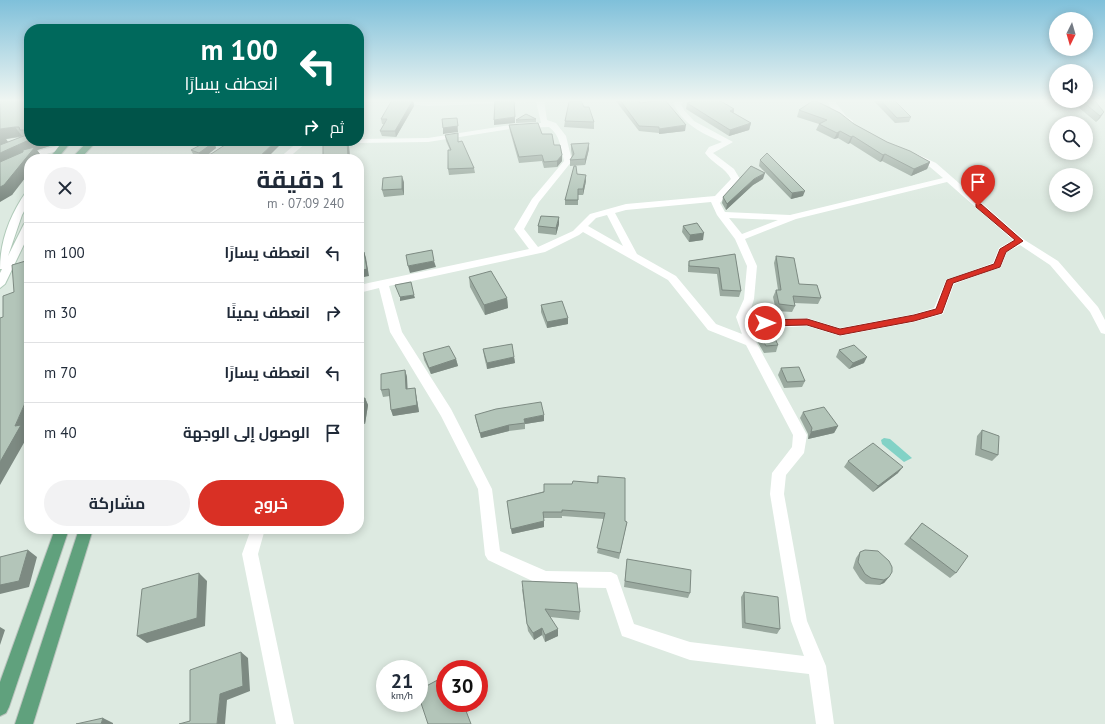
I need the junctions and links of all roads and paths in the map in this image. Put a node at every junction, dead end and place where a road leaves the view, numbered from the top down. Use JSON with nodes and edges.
{"nodes":[{"id":1,"x":467,"y":134,"type":"edge"},
{"id":2,"x":560,"y":134,"type":"edge"},
{"id":3,"x":711,"y":134,"type":"edge"},
{"id":4,"x":364,"y":141,"type":"edge"},
{"id":5,"x":88,"y":146,"type":"edge"},
{"id":6,"x":298,"y":146,"type":"edge"},
{"id":7,"x":61,"y":147,"type":"joint"},
{"id":8,"x":906,"y":152,"type":"edge"},
{"id":9,"x":36,"y":154,"type":"edge"},
{"id":10,"x":56,"y":154,"type":"edge"},
{"id":11,"x":80,"y":154,"type":"edge"},
{"id":12,"x":288,"y":154,"type":"edge"},
{"id":13,"x":24,"y":160,"type":"edge"},
{"id":14,"x":0,"y":172,"type":"edge"},
{"id":15,"x":950,"y":179,"type":"junction"},
{"id":16,"x":717,"y":199,"type":"junction"},
{"id":17,"x":24,"y":203,"type":"edge"},
{"id":18,"x":610,"y":212,"type":"junction"},
{"id":19,"x":722,"y":215,"type":"junction"},
{"id":20,"x":793,"y":217,"type":"junction"},
{"id":21,"x":582,"y":227,"type":"junction"},
{"id":22,"x":24,"y":234,"type":"edge"},
{"id":23,"x":740,"y":238,"type":"junction"},
{"id":24,"x":1020,"y":241,"type":"junction"},
{"id":25,"x":536,"y":251,"type":"junction"},
{"id":26,"x":632,"y":254,"type":"junction"},
{"id":27,"x":0,"y":266,"type":"edge"},
{"id":28,"x":0,"y":284,"type":"edge"},
{"id":29,"x":383,"y":284,"type":"junction"},
{"id":30,"x":364,"y":288,"type":"edge"},
{"id":31,"x":744,"y":322,"type":"junction"},
{"id":32,"x":1105,"y":330,"type":"edge"},
{"id":33,"x":750,"y":342,"type":"junction"},
{"id":34,"x":60,"y":534,"type":"edge"},
{"id":35,"x":84,"y":534,"type":"edge"},
{"id":36,"x":256,"y":534,"type":"edge"},
{"id":37,"x":817,"y":666,"type":"junction"},
{"id":38,"x":0,"y":707,"type":"edge"},
{"id":39,"x":24,"y":724,"type":"edge"},
{"id":40,"x":285,"y":724,"type":"edge"},
{"id":41,"x":825,"y":724,"type":"edge"}],
"edges":[{"from":1,"to":4,"type":"street"},
{"from":2,"to":25,"type":"street"},
{"from":3,"to":16,"type":"street"},
{"from":5,"to":11,"type":"main road"},
{"from":6,"to":12,"type":"street"},
{"from":7,"to":9,"type":"street"},
{"from":7,"to":10,"type":"main road"},
{"from":8,"to":15,"type":"street"},
{"from":13,"to":14,"type":"street"},
{"from":15,"to":20,"type":"street"},
{"from":15,"to":24,"type":"street"},
{"from":16,"to":18,"type":"street"},
{"from":16,"to":19,"type":"street"},
{"from":17,"to":27,"type":"street"},
{"from":18,"to":21,"type":"street"},
{"from":18,"to":26,"type":"street"},
{"from":19,"to":20,"type":"street"},
{"from":19,"to":23,"type":"street"},
{"from":20,"to":23,"type":"street"},
{"from":21,"to":25,"type":"street"},
{"from":21,"to":26,"type":"street"},
{"from":22,"to":28,"type":"street"},
{"from":23,"to":31,"type":"street"},
{"from":24,"to":31,"type":"street"},
{"from":24,"to":32,"type":"street"},
{"from":25,"to":29,"type":"street"},
{"from":26,"to":33,"type":"street"},
{"from":29,"to":30,"type":"street"},
{"from":29,"to":37,"type":"street"},
{"from":31,"to":33,"type":"street"},
{"from":33,"to":37,"type":"street"},
{"from":34,"to":38,"type":"main road"},
{"from":35,"to":39,"type":"main road"},
{"from":36,"to":40,"type":"street"},
{"from":37,"to":41,"type":"street"}]}
